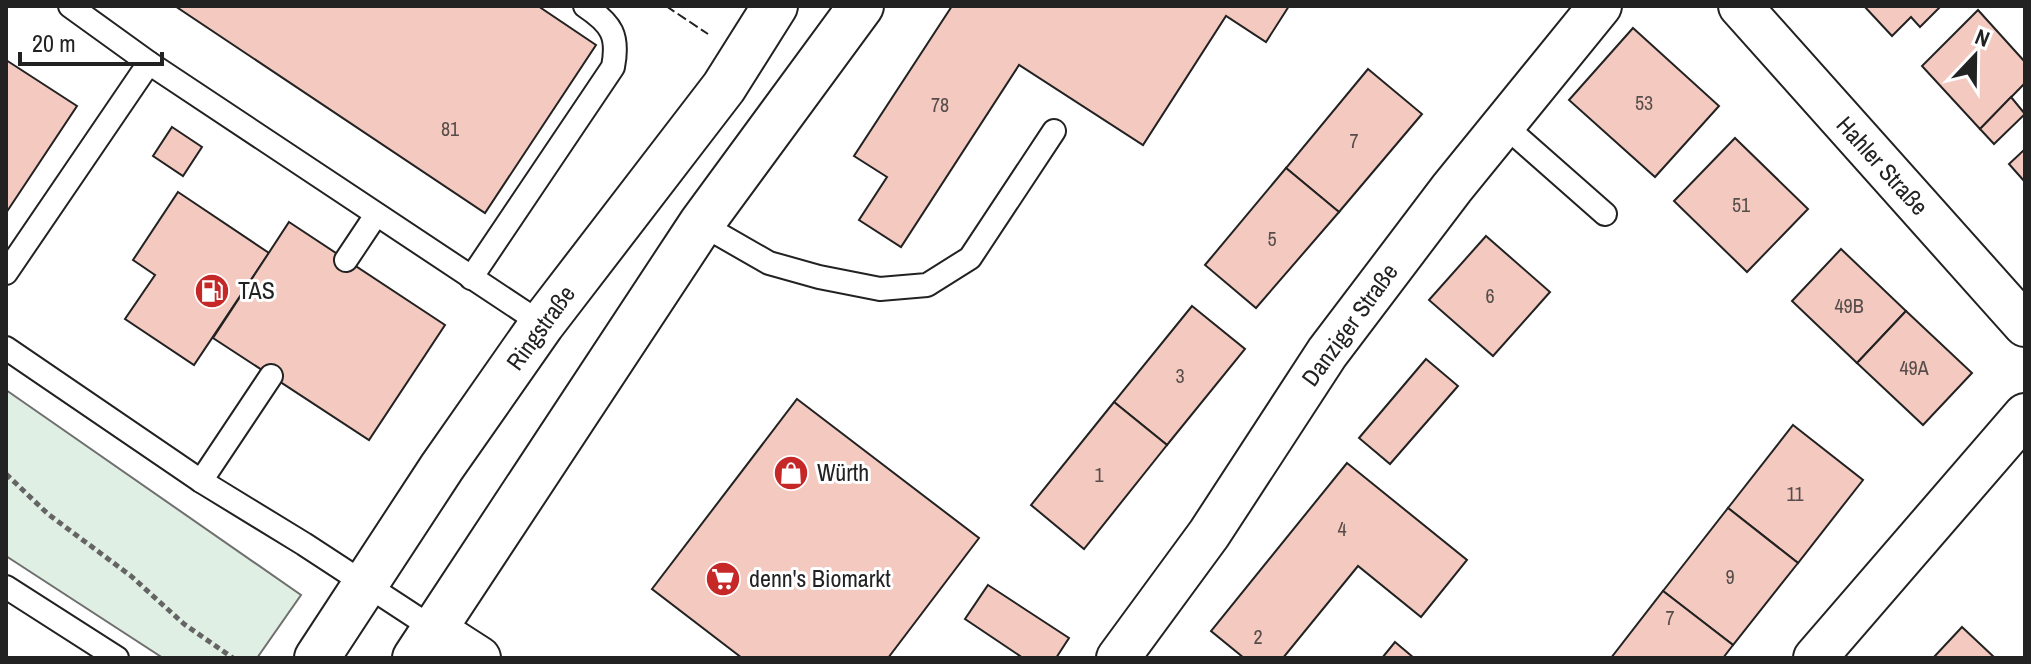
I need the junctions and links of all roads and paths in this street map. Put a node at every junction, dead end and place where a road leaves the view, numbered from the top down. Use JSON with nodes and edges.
{"nodes":[{"id":1,"x":70,"y":6,"type":"edge"},
{"id":2,"x":585,"y":6,"type":"edge"},
{"id":3,"x":861,"y":6,"type":"edge"},
{"id":4,"x":1600,"y":6,"type":"edge"},
{"id":5,"x":1740,"y":6,"type":"edge"},
{"id":6,"x":773,"y":7,"type":"edge"},
{"id":7,"x":149,"y":63,"type":"junction"},
{"id":8,"x":1504,"y":125,"type":"junction"},
{"id":9,"x":1054,"y":131,"type":"dead end"},
{"id":10,"x":1605,"y":214,"type":"dead end"},
{"id":11,"x":376,"y":215,"type":"junction"},
{"id":12,"x":701,"y":224,"type":"junction"},
{"id":13,"x":346,"y":260,"type":"dead end"},
{"id":14,"x":6,"y":273,"type":"edge"},
{"id":15,"x":471,"y":278,"type":"junction"},
{"id":16,"x":542,"y":324,"type":"junction"},
{"id":17,"x":2025,"y":325,"type":"edge"},
{"id":18,"x":6,"y":348,"type":"edge"},
{"id":19,"x":271,"y":376,"type":"dead end"},
{"id":20,"x":2025,"y":415,"type":"edge"},
{"id":21,"x":6,"y":474,"type":"edge"},
{"id":22,"x":201,"y":481,"type":"junction"},
{"id":23,"x":365,"y":583,"type":"junction"},
{"id":24,"x":6,"y":587,"type":"edge"},
{"id":25,"x":425,"y":643,"type":"edge"},
{"id":26,"x":117,"y":658,"type":"edge"},
{"id":27,"x":233,"y":658,"type":"edge"},
{"id":28,"x":317,"y":658,"type":"edge"},
{"id":29,"x":479,"y":658,"type":"edge"},
{"id":30,"x":1118,"y":658,"type":"edge"},
{"id":31,"x":1815,"y":658,"type":"edge"}],
"edges":[{"from":1,"to":7,"type":"lane"},
{"from":2,"to":15,"type":"lane"},
{"from":3,"to":12,"type":"main road"},
{"from":4,"to":8,"type":"street","name":"Danziger Straße"},
{"from":5,"to":17,"type":"street","name":"Hahler Straße"},
{"from":6,"to":16,"type":"main road","name":"Ringstraße"},
{"from":7,"to":11,"type":"lane"},
{"from":7,"to":14,"type":"lane"},
{"from":8,"to":10,"type":"lane"},
{"from":8,"to":30,"type":"street","name":"Danziger Straße"},
{"from":9,"to":12,"type":"lane"},
{"from":11,"to":13,"type":"lane"},
{"from":11,"to":15,"type":"lane"},
{"from":12,"to":25,"type":"main road"},
{"from":15,"to":16,"type":"lane"},
{"from":16,"to":23,"type":"main road","name":"Ringstraße"},
{"from":18,"to":22,"type":"lane"},
{"from":19,"to":22,"type":"lane"},
{"from":20,"to":31,"type":"street"},
{"from":21,"to":27,"type":"path"},
{"from":22,"to":23,"type":"lane"},
{"from":23,"to":25,"type":"lane"},
{"from":23,"to":28,"type":"main road","name":"Ringstraße"},
{"from":24,"to":26,"type":"lane"},
{"from":25,"to":29,"type":"street"}]}
